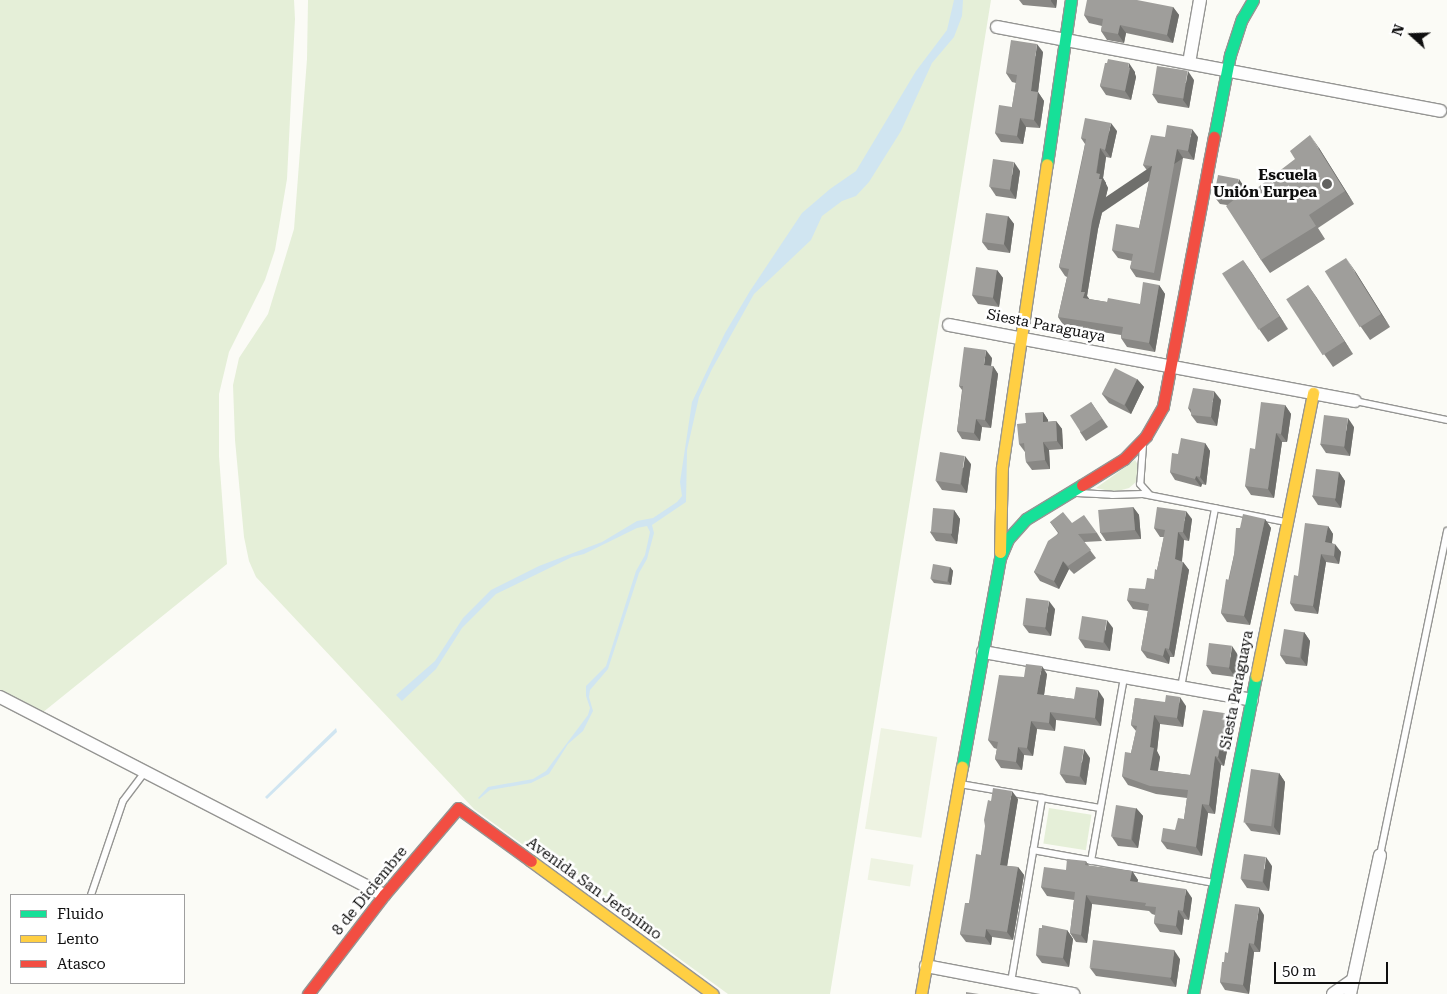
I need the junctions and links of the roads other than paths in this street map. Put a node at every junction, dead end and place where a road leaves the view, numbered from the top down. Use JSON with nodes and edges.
{"nodes":[{"id":1,"x":1071,"y":0,"type":"edge"},
{"id":2,"x":1200,"y":0,"type":"edge"},
{"id":3,"x":1254,"y":0,"type":"edge"},
{"id":4,"x":997,"y":27,"type":"dead end"},
{"id":5,"x":1065,"y":40,"type":"junction"},
{"id":6,"x":1189,"y":63,"type":"junction"},
{"id":7,"x":1228,"y":71,"type":"junction"},
{"id":8,"x":1443,"y":111,"type":"edge"},
{"id":9,"x":949,"y":325,"type":"dead end"},
{"id":10,"x":1021,"y":338,"type":"junction"},
{"id":11,"x":1170,"y":366,"type":"junction"},
{"id":12,"x":1314,"y":393,"type":"junction"},
{"id":13,"x":1355,"y":401,"type":"joint"},
{"id":14,"x":1447,"y":420,"type":"edge"},
{"id":15,"x":1146,"y":436,"type":"junction"},
{"id":16,"x":1071,"y":492,"type":"junction"},
{"id":17,"x":1152,"y":496,"type":"junction"},
{"id":18,"x":1214,"y":508,"type":"junction"},
{"id":19,"x":1288,"y":522,"type":"junction"},
{"id":20,"x":1447,"y":531,"type":"edge"},
{"id":21,"x":1000,"y":558,"type":"junction"},
{"id":22,"x":983,"y":652,"type":"junction"},
{"id":23,"x":1124,"y":677,"type":"junction"},
{"id":24,"x":1181,"y":687,"type":"junction"},
{"id":25,"x":0,"y":698,"type":"edge"},
{"id":26,"x":1252,"y":700,"type":"junction"},
{"id":27,"x":145,"y":772,"type":"junction"},
{"id":28,"x":959,"y":784,"type":"junction"},
{"id":29,"x":1042,"y":798,"type":"junction"},
{"id":30,"x":458,"y":808,"type":"joint"},
{"id":31,"x":1100,"y":808,"type":"junction"},
{"id":32,"x":1033,"y":850,"type":"junction"},
{"id":33,"x":1380,"y":855,"type":"joint"},
{"id":34,"x":1091,"y":860,"type":"junction"},
{"id":35,"x":1215,"y":883,"type":"junction"},
{"id":36,"x":91,"y":894,"type":"edge"},
{"id":37,"x":384,"y":895,"type":"junction"},
{"id":38,"x":926,"y":966,"type":"junction"},
{"id":39,"x":1353,"y":980,"type":"junction"},
{"id":40,"x":1011,"y":982,"type":"junction"},
{"id":41,"x":308,"y":994,"type":"edge"},
{"id":42,"x":713,"y":994,"type":"edge"},
{"id":43,"x":921,"y":994,"type":"edge"},
{"id":44,"x":1073,"y":994,"type":"edge"},
{"id":45,"x":1193,"y":994,"type":"edge"},
{"id":46,"x":1333,"y":994,"type":"edge"},
{"id":47,"x":1350,"y":994,"type":"edge"}],
"edges":[{"from":1,"to":5,"type":"street"},
{"from":2,"to":6,"type":"street"},
{"from":3,"to":7,"type":"street"},
{"from":4,"to":5,"type":"street"},
{"from":5,"to":6,"type":"street"},
{"from":5,"to":10,"type":"street"},
{"from":6,"to":7,"type":"street"},
{"from":7,"to":8,"type":"street"},
{"from":7,"to":11,"type":"street"},
{"from":9,"to":10,"type":"street","name":"Siesta Paraguaya"},
{"from":10,"to":11,"type":"street","name":"Siesta Paraguaya"},
{"from":10,"to":21,"type":"street"},
{"from":11,"to":12,"type":"street","name":"Siesta Paraguaya"},
{"from":11,"to":15,"type":"street"},
{"from":12,"to":13,"type":"street","name":"Siesta Paraguaya"},
{"from":12,"to":19,"type":"street","name":"Siesta Paraguaya"},
{"from":13,"to":14,"type":"lane"},
{"from":15,"to":16,"type":"street"},
{"from":15,"to":17,"type":"lane"},
{"from":16,"to":17,"type":"lane"},
{"from":16,"to":21,"type":"street"},
{"from":17,"to":18,"type":"lane"},
{"from":18,"to":19,"type":"lane"},
{"from":18,"to":24,"type":"lane"},
{"from":19,"to":26,"type":"street","name":"Siesta Paraguaya"},
{"from":20,"to":33,"type":"lane"},
{"from":21,"to":22,"type":"street"},
{"from":22,"to":23,"type":"street"},
{"from":22,"to":28,"type":"street"},
{"from":23,"to":24,"type":"street"},
{"from":23,"to":31,"type":"lane"},
{"from":24,"to":26,"type":"street"},
{"from":25,"to":27,"type":"street"},
{"from":26,"to":35,"type":"street","name":"Siesta Paraguaya"},
{"from":27,"to":36,"type":"lane"},
{"from":27,"to":37,"type":"street"},
{"from":28,"to":29,"type":"lane"},
{"from":28,"to":38,"type":"street"},
{"from":29,"to":31,"type":"lane"},
{"from":29,"to":32,"type":"lane"},
{"from":30,"to":37,"type":"street","name":"8 de Diciembre"},
{"from":30,"to":42,"type":"street","name":"Avenida San Jerónimo"},
{"from":31,"to":34,"type":"lane"},
{"from":32,"to":34,"type":"lane"},
{"from":32,"to":40,"type":"lane"},
{"from":33,"to":39,"type":"street"},
{"from":34,"to":35,"type":"lane"},
{"from":35,"to":45,"type":"street","name":"Siesta Paraguaya"},
{"from":37,"to":41,"type":"street","name":"8 de Diciembre"},
{"from":38,"to":40,"type":"street"},
{"from":38,"to":43,"type":"street"},
{"from":39,"to":46,"type":"street"},
{"from":39,"to":47,"type":"street"},
{"from":40,"to":44,"type":"street"}]}
